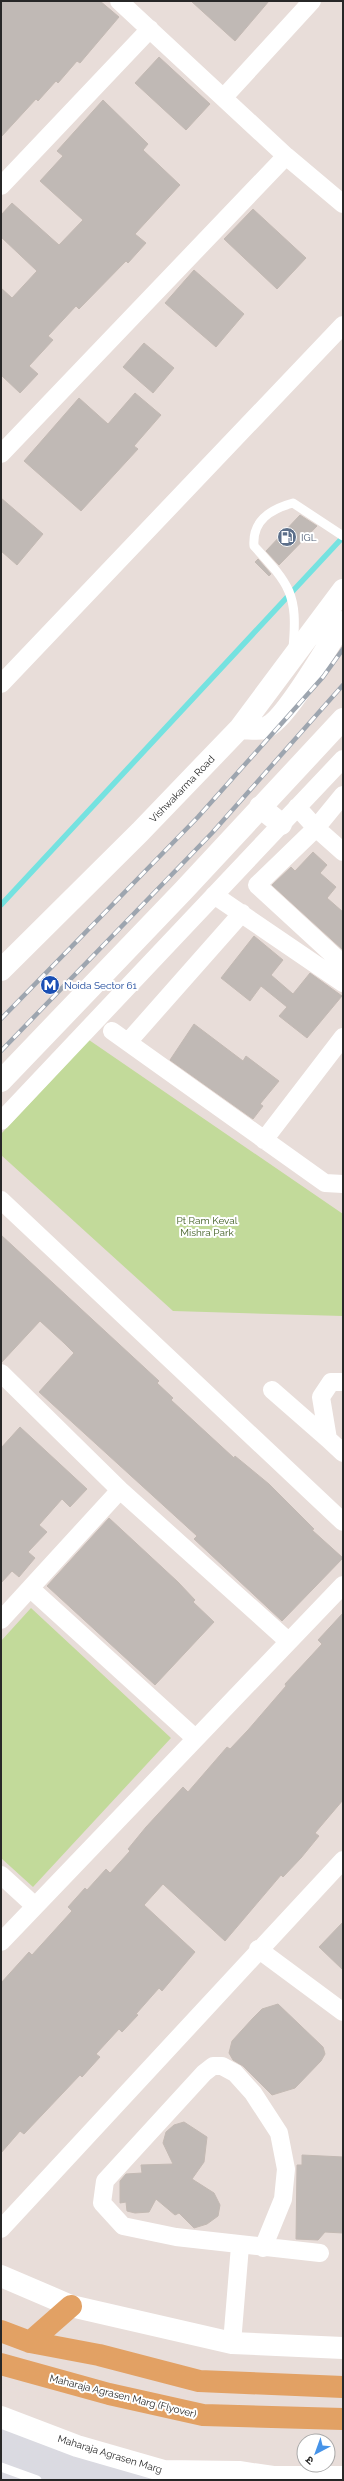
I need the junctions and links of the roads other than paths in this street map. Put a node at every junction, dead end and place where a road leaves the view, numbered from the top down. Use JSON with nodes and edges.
{"nodes":[{"id":1,"x":119,"y":1,"type":"edge"},
{"id":2,"x":312,"y":1,"type":"edge"},
{"id":3,"x":150,"y":29,"type":"junction"},
{"id":4,"x":224,"y":97,"type":"junction"},
{"id":5,"x":286,"y":156,"type":"junction"},
{"id":6,"x":1,"y":186,"type":"edge"},
{"id":7,"x":343,"y":204,"type":"edge"},
{"id":8,"x":343,"y":325,"type":"edge"},
{"id":9,"x":1,"y":454,"type":"edge"},
{"id":10,"x":342,"y":536,"type":"edge"},
{"id":11,"x":343,"y":590,"type":"edge"},
{"id":12,"x":343,"y":622,"type":"edge"},
{"id":13,"x":292,"y":660,"type":"junction"},
{"id":14,"x":1,"y":684,"type":"edge"},
{"id":15,"x":343,"y":719,"type":"edge"},
{"id":16,"x":240,"y":728,"type":"junction"},
{"id":17,"x":343,"y":759,"type":"edge"},
{"id":18,"x":343,"y":795,"type":"edge"},
{"id":19,"x":260,"y":807,"type":"junction"},
{"id":20,"x":298,"y":807,"type":"junction"},
{"id":21,"x":281,"y":824,"type":"junction"},
{"id":22,"x":316,"y":828,"type":"junction"},
{"id":23,"x":343,"y":852,"type":"edge"},
{"id":24,"x":214,"y":894,"type":"junction"},
{"id":25,"x":242,"y":913,"type":"junction"},
{"id":26,"x":343,"y":964,"type":"edge"},
{"id":27,"x":1,"y":970,"type":"edge"},
{"id":28,"x":343,"y":983,"type":"edge"},
{"id":29,"x":96,"y":1020,"type":"junction"},
{"id":30,"x":112,"y":1031,"type":"joint"},
{"id":31,"x":343,"y":1037,"type":"edge"},
{"id":32,"x":128,"y":1042,"type":"junction"},
{"id":33,"x":1,"y":1081,"type":"edge"},
{"id":34,"x":1,"y":1121,"type":"edge"},
{"id":35,"x":264,"y":1140,"type":"junction"},
{"id":36,"x":343,"y":1184,"type":"edge"},
{"id":37,"x":1,"y":1200,"type":"edge"},
{"id":38,"x":1,"y":1373,"type":"edge"},
{"id":39,"x":343,"y":1382,"type":"edge"},
{"id":40,"x":272,"y":1390,"type":"dead end"},
{"id":41,"x":328,"y":1439,"type":"junction"},
{"id":42,"x":343,"y":1453,"type":"edge"},
{"id":43,"x":120,"y":1490,"type":"junction"},
{"id":44,"x":343,"y":1522,"type":"edge"},
{"id":45,"x":343,"y":1585,"type":"edge"},
{"id":46,"x":31,"y":1589,"type":"junction"},
{"id":47,"x":1,"y":1620,"type":"edge"},
{"id":48,"x":288,"y":1641,"type":"junction"},
{"id":49,"x":195,"y":1738,"type":"junction"},
{"id":50,"x":343,"y":1860,"type":"edge"},
{"id":51,"x":1,"y":1875,"type":"edge"},
{"id":52,"x":35,"y":1906,"type":"junction"},
{"id":53,"x":1,"y":1942,"type":"edge"},
{"id":54,"x":258,"y":1949,"type":"junction"},
{"id":55,"x":343,"y":2012,"type":"edge"},
{"id":56,"x":1,"y":2229,"type":"edge"},
{"id":57,"x":240,"y":2246,"type":"junction"},
{"id":58,"x":263,"y":2248,"type":"junction"},
{"id":59,"x":320,"y":2253,"type":"dead end"},
{"id":60,"x":1,"y":2276,"type":"edge"},
{"id":61,"x":70,"y":2306,"type":"junction"},
{"id":62,"x":1,"y":2331,"type":"edge"},
{"id":63,"x":30,"y":2342,"type":"junction"},
{"id":64,"x":232,"y":2343,"type":"junction"},
{"id":65,"x":343,"y":2348,"type":"edge"},
{"id":66,"x":1,"y":2364,"type":"edge"},
{"id":67,"x":343,"y":2387,"type":"edge"},
{"id":68,"x":1,"y":2417,"type":"edge"},
{"id":69,"x":343,"y":2419,"type":"edge"},
{"id":70,"x":1,"y":2467,"type":"edge"},
{"id":71,"x":267,"y":2478,"type":"edge"},
{"id":72,"x":337,"y":2478,"type":"edge"},
{"id":73,"x":37,"y":2480,"type":"edge"}],
"edges":[{"from":1,"to":3,"type":"street"},
{"from":2,"to":4,"type":"street"},
{"from":3,"to":4,"type":"street"},
{"from":3,"to":6,"type":"street"},
{"from":4,"to":5,"type":"street"},
{"from":5,"to":7,"type":"street"},
{"from":5,"to":9,"type":"street"},
{"from":8,"to":14,"type":"street"},
{"from":10,"to":13,"type":"lane"},
{"from":11,"to":13,"type":"main road","name":"Vishwakarma Road"},
{"from":12,"to":16,"type":"main road"},
{"from":13,"to":16,"type":"main road","name":"Vishwakarma Road"},
{"from":15,"to":19,"type":"main road"},
{"from":16,"to":27,"type":"main road","name":"Vishwakarma Road"},
{"from":17,"to":20,"type":"street"},
{"from":18,"to":22,"type":"street"},
{"from":19,"to":21,"type":"main road"},
{"from":19,"to":33,"type":"main road"},
{"from":20,"to":21,"type":"street"},
{"from":20,"to":22,"type":"street"},
{"from":21,"to":24,"type":"street"},
{"from":22,"to":23,"type":"street"},
{"from":22,"to":26,"type":"street"},
{"from":24,"to":25,"type":"street"},
{"from":24,"to":29,"type":"street"},
{"from":25,"to":28,"type":"street"},
{"from":25,"to":32,"type":"street"},
{"from":29,"to":30,"type":"lane"},
{"from":29,"to":34,"type":"street"},
{"from":30,"to":32,"type":"street"},
{"from":31,"to":35,"type":"street"},
{"from":32,"to":35,"type":"street"},
{"from":35,"to":36,"type":"street"},
{"from":37,"to":44,"type":"street"},
{"from":38,"to":43,"type":"street"},
{"from":39,"to":41,"type":"street"},
{"from":40,"to":41,"type":"street"},
{"from":41,"to":42,"type":"street"},
{"from":43,"to":46,"type":"street"},
{"from":43,"to":48,"type":"street"},
{"from":45,"to":48,"type":"street"},
{"from":46,"to":47,"type":"street"},
{"from":46,"to":49,"type":"street"},
{"from":48,"to":49,"type":"street"},
{"from":49,"to":52,"type":"street"},
{"from":50,"to":54,"type":"street"},
{"from":51,"to":52,"type":"street"},
{"from":52,"to":53,"type":"street"},
{"from":54,"to":55,"type":"street"},
{"from":54,"to":56,"type":"street"},
{"from":57,"to":58,"type":"street"},
{"from":57,"to":58,"type":"street"},
{"from":57,"to":64,"type":"street"},
{"from":58,"to":59,"type":"street"},
{"from":60,"to":61,"type":"main road"},
{"from":61,"to":63,"type":"main road"},
{"from":61,"to":64,"type":"main road"},
{"from":62,"to":63,"type":"main road"},
{"from":63,"to":67,"type":"main road"},
{"from":64,"to":65,"type":"main road"},
{"from":66,"to":69,"type":"main road","name":"Maharaja Agrasen Marg (Flyover)"},
{"from":68,"to":71,"type":"main road","name":"Maharaja Agrasen Marg"},
{"from":70,"to":73,"type":"lane"},
{"from":71,"to":72,"type":"main road","name":"Maharaja Agrasen Marg"}]}
